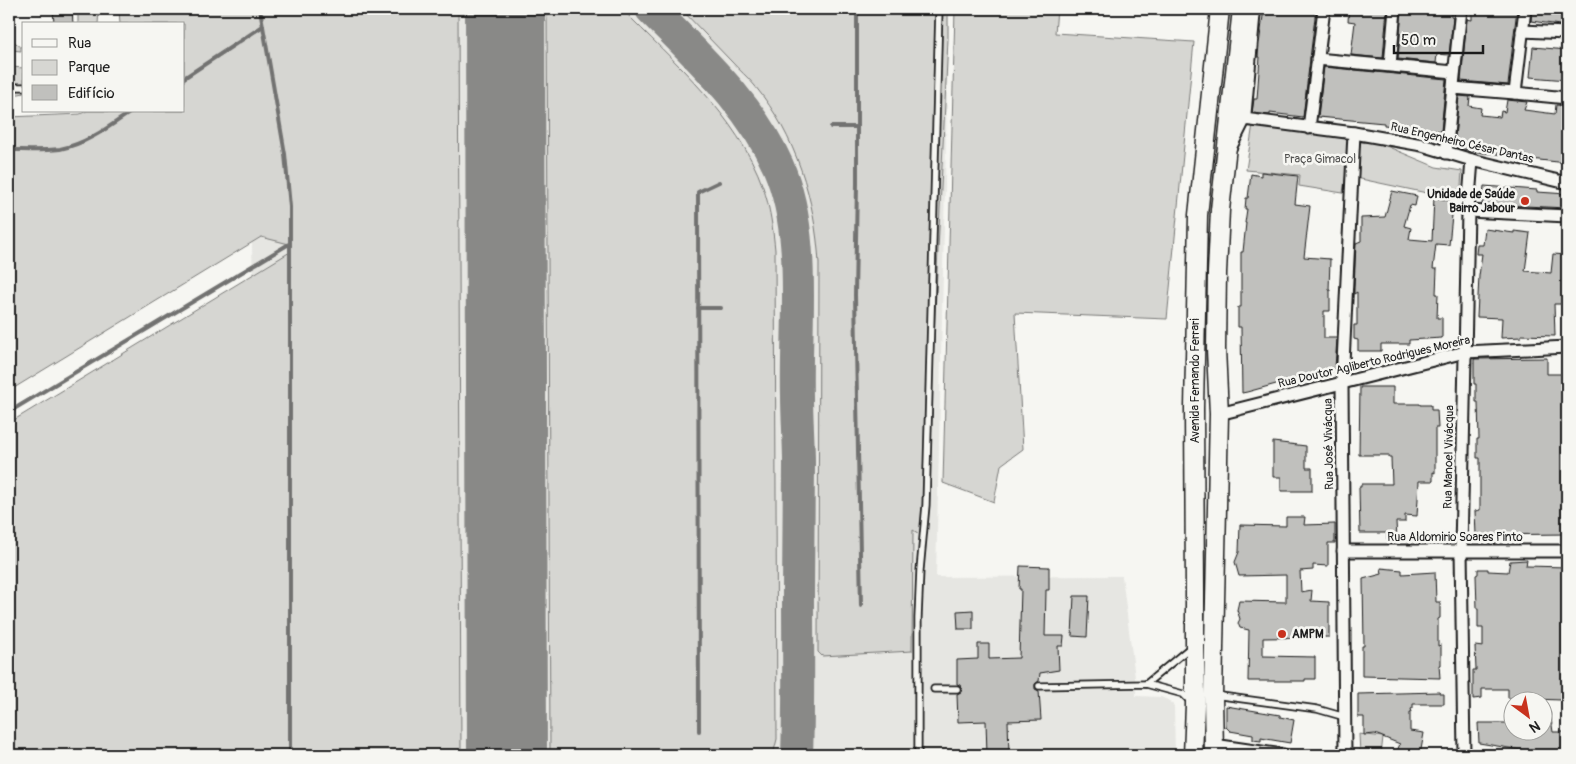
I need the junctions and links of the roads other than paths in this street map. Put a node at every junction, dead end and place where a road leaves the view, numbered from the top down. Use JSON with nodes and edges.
{"nodes":[{"id":1,"x":939,"y":9,"type":"edge"},
{"id":2,"x":1220,"y":9,"type":"edge"},
{"id":3,"x":1242,"y":9,"type":"edge"},
{"id":4,"x":1253,"y":9,"type":"edge"},
{"id":5,"x":1324,"y":9,"type":"edge"},
{"id":6,"x":1395,"y":9,"type":"edge"},
{"id":7,"x":1461,"y":9,"type":"edge"},
{"id":8,"x":1525,"y":9,"type":"edge"},
{"id":9,"x":1522,"y":31,"type":"junction"},
{"id":10,"x":1567,"y":33,"type":"edge"},
{"id":11,"x":1317,"y":59,"type":"junction"},
{"id":12,"x":1390,"y":65,"type":"junction"},
{"id":13,"x":1454,"y":72,"type":"junction"},
{"id":14,"x":9,"y":87,"type":"edge"},
{"id":15,"x":22,"y":87,"type":"edge"},
{"id":16,"x":1453,"y":88,"type":"junction"},
{"id":17,"x":1515,"y":92,"type":"junction"},
{"id":18,"x":1567,"y":98,"type":"edge"},
{"id":19,"x":1237,"y":118,"type":"junction"},
{"id":20,"x":1309,"y":128,"type":"junction"},
{"id":21,"x":1354,"y":134,"type":"junction"},
{"id":22,"x":1446,"y":153,"type":"junction"},
{"id":23,"x":1472,"y":160,"type":"junction"},
{"id":24,"x":1567,"y":183,"type":"edge"},
{"id":25,"x":1468,"y":211,"type":"junction"},
{"id":26,"x":1567,"y":216,"type":"edge"},
{"id":27,"x":1567,"y":347,"type":"edge"},
{"id":28,"x":1465,"y":352,"type":"junction"},
{"id":29,"x":1342,"y":384,"type":"junction"},
{"id":30,"x":1219,"y":414,"type":"junction"},
{"id":31,"x":1195,"y":442,"type":"junction"},
{"id":32,"x":1461,"y":550,"type":"junction"},
{"id":33,"x":1343,"y":551,"type":"junction"},
{"id":34,"x":1567,"y":551,"type":"edge"},
{"id":35,"x":1195,"y":643,"type":"junction"},
{"id":36,"x":1146,"y":684,"type":"junction"},
{"id":37,"x":1039,"y":686,"type":"dead end"},
{"id":38,"x":934,"y":689,"type":"dead end"},
{"id":39,"x":957,"y":690,"type":"dead end"},
{"id":40,"x":1213,"y":695,"type":"junction"},
{"id":41,"x":1195,"y":705,"type":"junction"},
{"id":42,"x":1345,"y":717,"type":"junction"},
{"id":43,"x":1214,"y":750,"type":"edge"},
{"id":44,"x":918,"y":755,"type":"edge"},
{"id":45,"x":1193,"y":755,"type":"edge"},
{"id":46,"x":1283,"y":755,"type":"edge"},
{"id":47,"x":1345,"y":755,"type":"edge"},
{"id":48,"x":1464,"y":755,"type":"edge"}],
"edges":[{"from":1,"to":44,"type":"lane"},
{"from":2,"to":31,"type":"main road","name":"Avenida Fernando Ferrari"},
{"from":3,"to":19,"type":"main road","name":"Avenida Fernando Ferrari"},
{"from":4,"to":19,"type":"street","name":"Avenida Fernando Ferrari"},
{"from":5,"to":11,"type":"street"},
{"from":6,"to":12,"type":"street"},
{"from":7,"to":13,"type":"street"},
{"from":8,"to":9,"type":"street"},
{"from":9,"to":10,"type":"street"},
{"from":9,"to":17,"type":"street"},
{"from":11,"to":12,"type":"street"},
{"from":11,"to":20,"type":"street"},
{"from":12,"to":13,"type":"street"},
{"from":13,"to":16,"type":"street"},
{"from":14,"to":15,"type":"lane"},
{"from":16,"to":17,"type":"street"},
{"from":16,"to":22,"type":"street"},
{"from":17,"to":18,"type":"street"},
{"from":19,"to":20,"type":"street","name":"Rua Engenheiro César Dantas"},
{"from":19,"to":30,"type":"main road","name":"Avenida Fernando Ferrari"},
{"from":20,"to":21,"type":"street","name":"Rua Engenheiro César Dantas"},
{"from":21,"to":22,"type":"street","name":"Rua Engenheiro César Dantas"},
{"from":21,"to":29,"type":"street","name":"Rua José Vivácqua"},
{"from":22,"to":23,"type":"street","name":"Rua Engenheiro César Dantas"},
{"from":23,"to":24,"type":"street","name":"Rua Engenheiro César Dantas"},
{"from":23,"to":25,"type":"street","name":"Rua Manoel Vivácqua"},
{"from":25,"to":26,"type":"street"},
{"from":25,"to":28,"type":"street","name":"Rua Manoel Vivácqua"},
{"from":27,"to":28,"type":"street","name":"Rua Doutor Agliberto Rodrigues Moreira"},
{"from":28,"to":29,"type":"street","name":"Rua Doutor Agliberto Rodrigues Moreira"},
{"from":28,"to":32,"type":"street","name":"Rua Manoel Vivácqua"},
{"from":29,"to":30,"type":"street","name":"Rua Doutor Agliberto Rodrigues Moreira"},
{"from":29,"to":33,"type":"street","name":"Rua José Vivácqua"},
{"from":30,"to":31,"type":"main road"},
{"from":30,"to":40,"type":"main road","name":"Avenida Fernando Ferrari"},
{"from":31,"to":35,"type":"main road","name":"Avenida Fernando Ferrari"},
{"from":32,"to":33,"type":"street","name":"Rua Aldomirio Soares Pinto"},
{"from":32,"to":34,"type":"street","name":"Rua Aldomirio Soares Pinto"},
{"from":32,"to":48,"type":"street","name":"Rua Manoel Vivácqua"},
{"from":33,"to":42,"type":"street","name":"Rua José Vivácqua"},
{"from":35,"to":36,"type":"lane"},
{"from":35,"to":41,"type":"main road","name":"Avenida Fernando Ferrari"},
{"from":36,"to":37,"type":"lane"},
{"from":36,"to":41,"type":"lane"},
{"from":38,"to":39,"type":"lane"},
{"from":40,"to":42,"type":"lane"},
{"from":40,"to":43,"type":"main road","name":"Avenida Fernando Ferrari"},
{"from":41,"to":43,"type":"main road"},
{"from":41,"to":45,"type":"main road","name":"Avenida Fernando Ferrari"},
{"from":42,"to":47,"type":"street","name":"Rua José Vivácqua"},
{"from":43,"to":46,"type":"street"}]}
